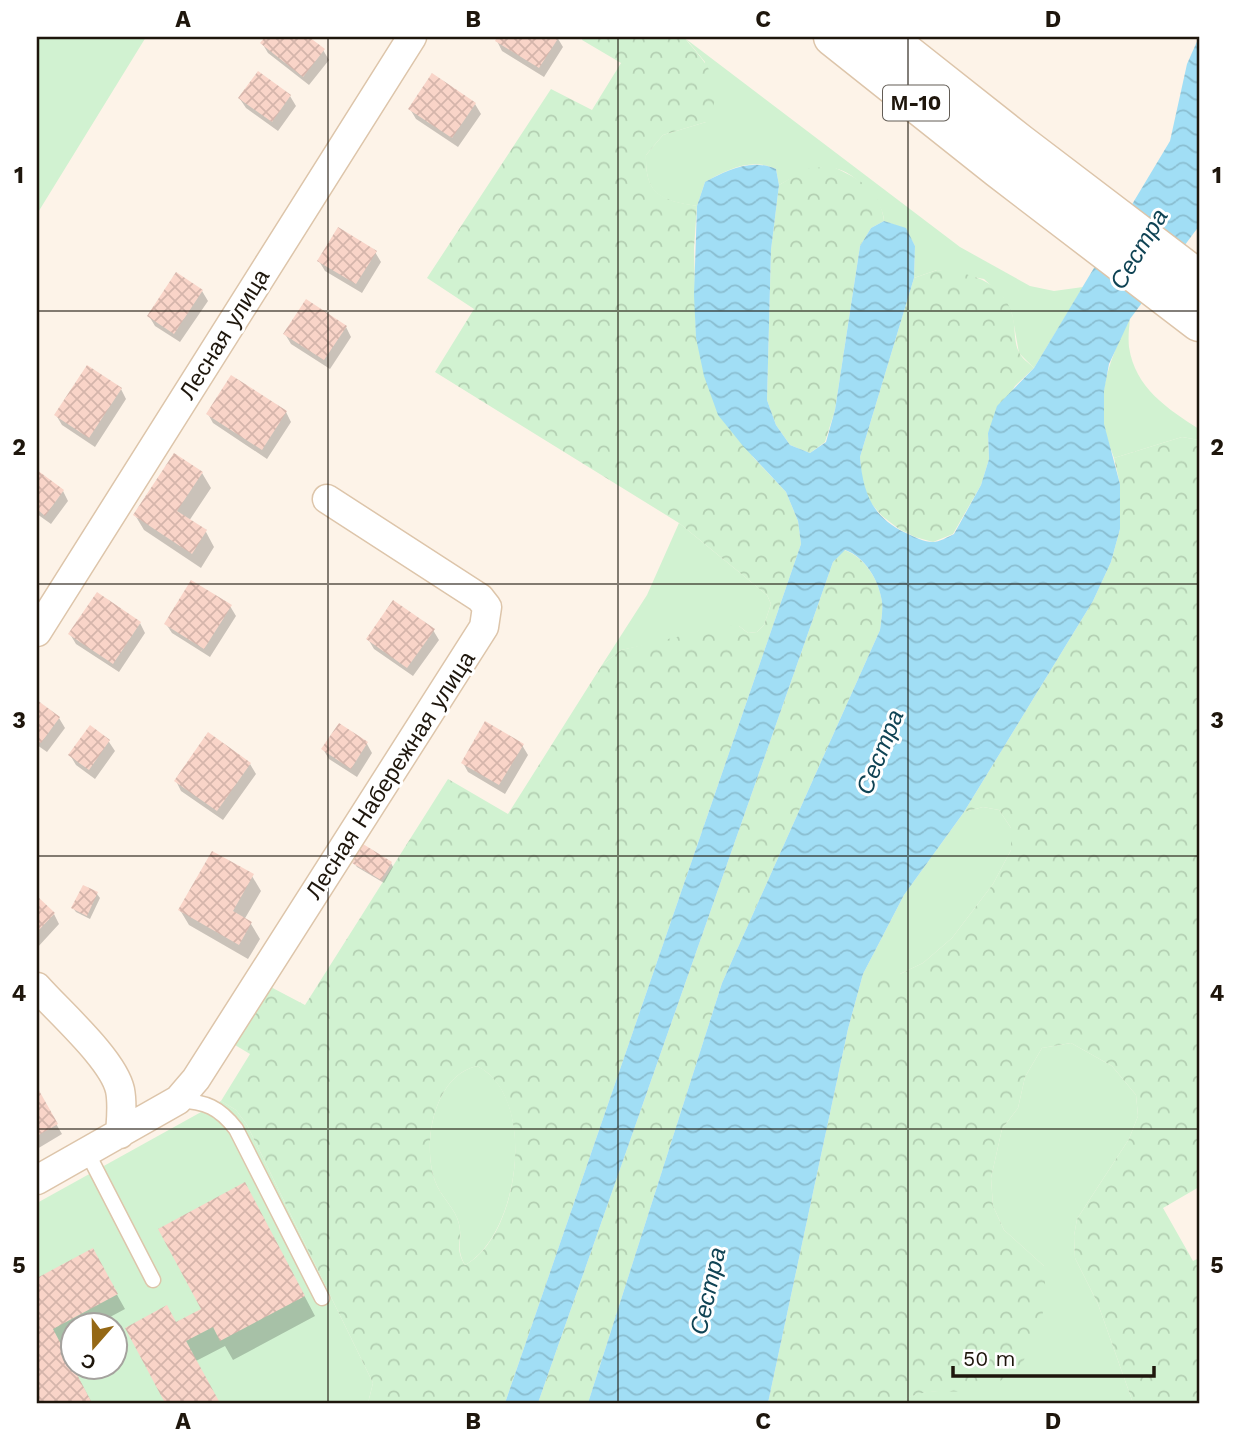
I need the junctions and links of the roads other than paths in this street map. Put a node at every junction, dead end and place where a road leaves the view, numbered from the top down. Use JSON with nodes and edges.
{"nodes":[{"id":1,"x":412,"y":37,"type":"edge"},
{"id":2,"x":833,"y":37,"type":"edge"},
{"id":3,"x":885,"y":37,"type":"edge"},
{"id":4,"x":1009,"y":156,"type":"junction"},
{"id":5,"x":1199,"y":280,"type":"edge"},
{"id":6,"x":1199,"y":322,"type":"edge"},
{"id":7,"x":327,"y":499,"type":"dead end"},
{"id":8,"x":37,"y":632,"type":"edge"},
{"id":9,"x":37,"y":987,"type":"edge"},
{"id":10,"x":178,"y":1100,"type":"junction"},
{"id":11,"x":120,"y":1134,"type":"junction"},
{"id":12,"x":87,"y":1152,"type":"junction"},
{"id":13,"x":37,"y":1180,"type":"edge"},
{"id":14,"x":153,"y":1280,"type":"dead end"},
{"id":15,"x":322,"y":1298,"type":"dead end"}],
"edges":[{"from":1,"to":8,"type":"street","name":"Лесная улица"},
{"from":2,"to":4,"type":"highway","number":"М-10"},
{"from":3,"to":4,"type":"highway","number":"М-10"},
{"from":4,"to":5,"type":"highway","number":"М-10"},
{"from":4,"to":6,"type":"highway","number":"М-10"},
{"from":7,"to":10,"type":"street","name":"Лесная Набережная улица"},
{"from":9,"to":11,"type":"street"},
{"from":10,"to":11,"type":"street"},
{"from":10,"to":15,"type":"lane"},
{"from":11,"to":12,"type":"street"},
{"from":12,"to":13,"type":"street"},
{"from":12,"to":14,"type":"lane"}]}
